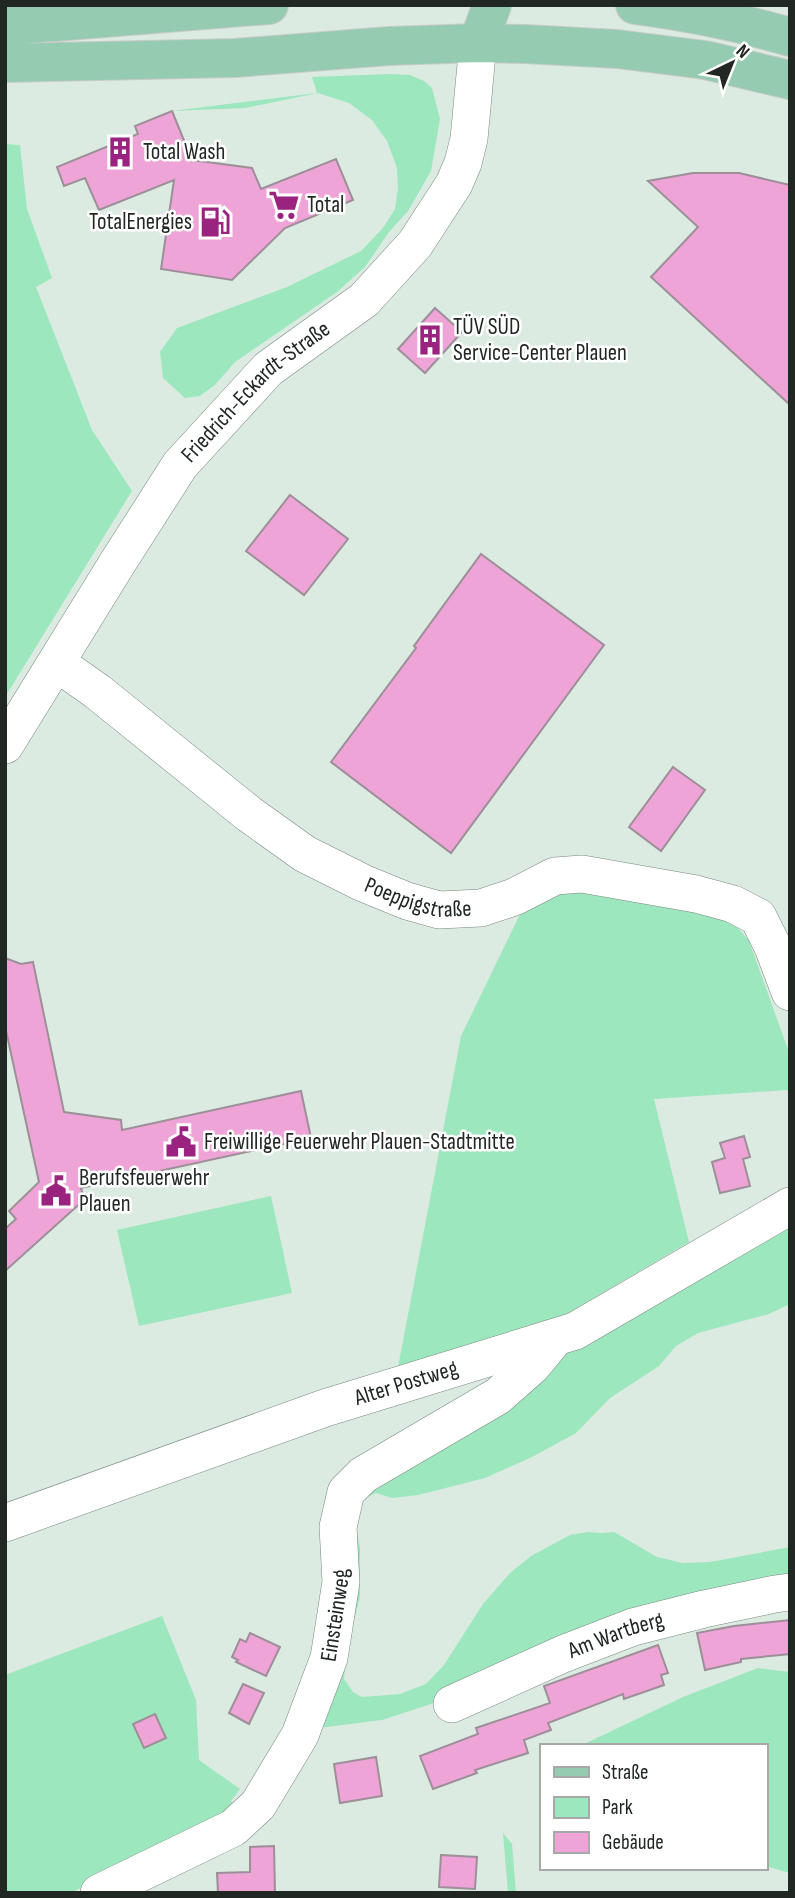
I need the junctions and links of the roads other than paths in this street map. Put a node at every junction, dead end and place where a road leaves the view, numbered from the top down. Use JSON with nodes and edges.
{"nodes":[{"id":1,"x":269,"y":5,"type":"edge"},
{"id":2,"x":474,"y":5,"type":"edge"},
{"id":3,"x":492,"y":5,"type":"edge"},
{"id":4,"x":635,"y":5,"type":"edge"},
{"id":5,"x":5,"y":26,"type":"edge"},
{"id":6,"x":790,"y":37,"type":"edge"},
{"id":7,"x":478,"y":43,"type":"junction"},
{"id":8,"x":5,"y":63,"type":"edge"},
{"id":9,"x":790,"y":80,"type":"edge"},
{"id":10,"x":57,"y":663,"type":"junction"},
{"id":11,"x":5,"y":745,"type":"edge"},
{"id":12,"x":790,"y":992,"type":"edge"},
{"id":13,"x":790,"y":1206,"type":"edge"},
{"id":14,"x":556,"y":1337,"type":"junction"},
{"id":15,"x":5,"y":1523,"type":"edge"},
{"id":16,"x":790,"y":1592,"type":"edge"},
{"id":17,"x":452,"y":1704,"type":"dead end"},
{"id":18,"x":99,"y":1893,"type":"edge"}],
"edges":[{"from":1,"to":5,"type":"main road"},
{"from":2,"to":7,"type":"main road"},
{"from":3,"to":7,"type":"main road"},
{"from":4,"to":6,"type":"main road"},
{"from":7,"to":8,"type":"main road"},
{"from":7,"to":9,"type":"main road"},
{"from":7,"to":10,"type":"street","name":"Friedrich-Eckardt-Straße"},
{"from":10,"to":11,"type":"street","name":"Friedrich-Eckardt-Straße"},
{"from":10,"to":12,"type":"street","name":"Poeppigstraße"},
{"from":13,"to":14,"type":"street","name":"Alter Postweg"},
{"from":14,"to":15,"type":"street","name":"Alter Postweg"},
{"from":14,"to":18,"type":"street","name":"Einsteinweg"},
{"from":16,"to":17,"type":"street","name":"Am Wartberg"}]}
